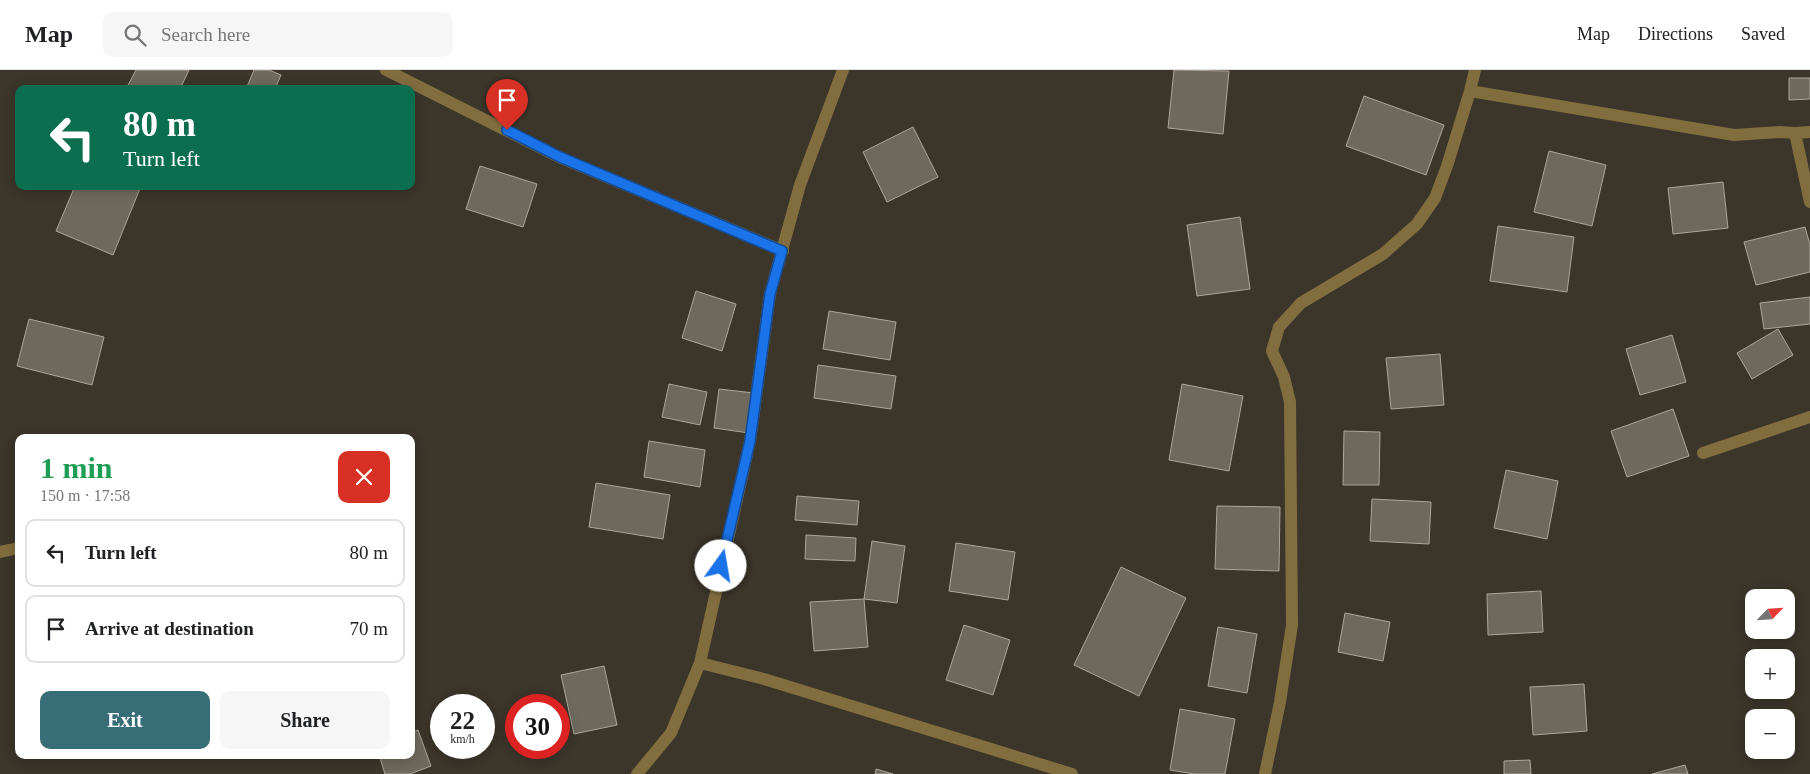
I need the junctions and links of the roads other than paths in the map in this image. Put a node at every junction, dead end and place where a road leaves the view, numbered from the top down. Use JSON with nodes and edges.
{"nodes":[{"id":1,"x":386,"y":70,"type":"edge"},
{"id":2,"x":843,"y":70,"type":"edge"},
{"id":3,"x":1475,"y":70,"type":"edge"},
{"id":4,"x":1470,"y":91,"type":"junction"},
{"id":5,"x":1810,"y":132,"type":"edge"},
{"id":6,"x":1795,"y":133,"type":"junction"},
{"id":7,"x":1810,"y":202,"type":"edge"},
{"id":8,"x":782,"y":251,"type":"junction"},
{"id":9,"x":1810,"y":416,"type":"edge"},
{"id":10,"x":1703,"y":453,"type":"dead end"},
{"id":11,"x":15,"y":549,"type":"edge"},
{"id":12,"x":0,"y":552,"type":"edge"},
{"id":13,"x":700,"y":663,"type":"junction"},
{"id":14,"x":637,"y":774,"type":"edge"},
{"id":15,"x":1072,"y":774,"type":"edge"},
{"id":16,"x":1265,"y":774,"type":"edge"}],
"edges":[{"from":1,"to":8,"type":"street"},
{"from":2,"to":8,"type":"street"},
{"from":3,"to":4,"type":"street"},
{"from":4,"to":6,"type":"street"},
{"from":4,"to":16,"type":"street"},
{"from":5,"to":6,"type":"street"},
{"from":6,"to":7,"type":"street"},
{"from":8,"to":13,"type":"street"},
{"from":9,"to":10,"type":"street"},
{"from":11,"to":12,"type":"street"},
{"from":13,"to":14,"type":"street"},
{"from":13,"to":15,"type":"street"}]}
